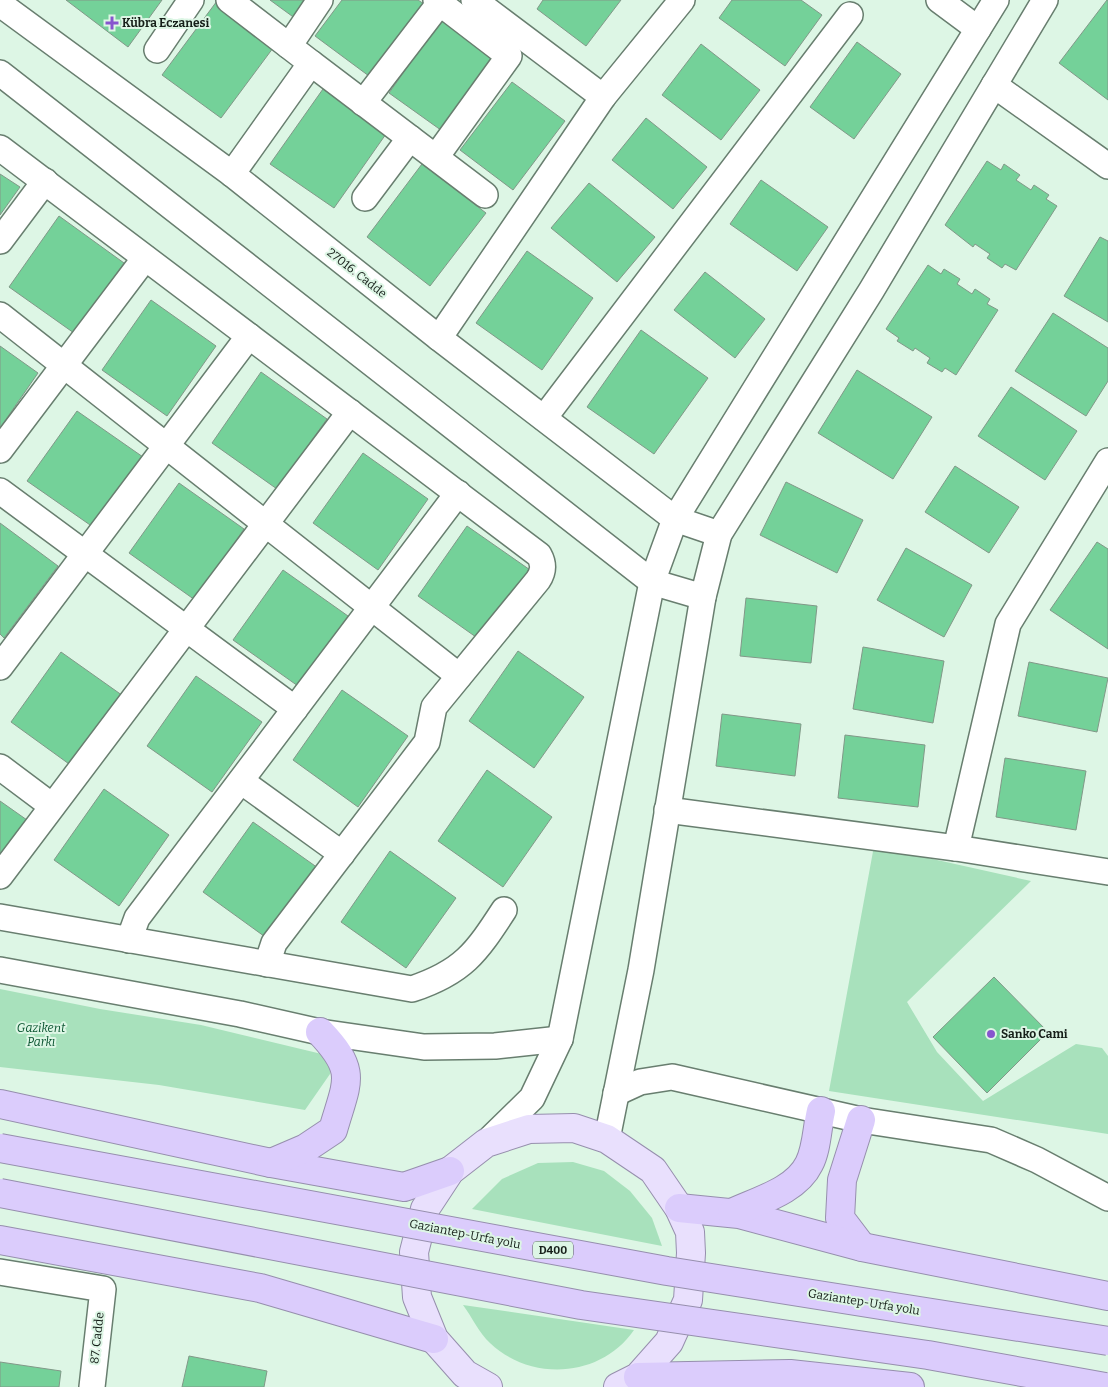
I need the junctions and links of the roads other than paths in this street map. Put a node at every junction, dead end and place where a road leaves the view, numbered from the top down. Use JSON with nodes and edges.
{"nodes":[{"id":1,"x":191,"y":0,"type":"edge"},
{"id":2,"x":229,"y":0,"type":"edge"},
{"id":3,"x":320,"y":0,"type":"edge"},
{"id":4,"x":474,"y":0,"type":"edge"},
{"id":5,"x":682,"y":0,"type":"edge"},
{"id":6,"x":939,"y":0,"type":"edge"},
{"id":7,"x":996,"y":0,"type":"edge"},
{"id":8,"x":1045,"y":0,"type":"edge"},
{"id":9,"x":439,"y":1,"type":"edge"},
{"id":10,"x":0,"y":4,"type":"edge"},
{"id":11,"x":850,"y":15,"type":"dead end"},
{"id":12,"x":978,"y":29,"type":"junction"},
{"id":13,"x":289,"y":46,"type":"junction"},
{"id":14,"x":157,"y":50,"type":"dead end"},
{"id":15,"x":311,"y":63,"type":"junction"},
{"id":16,"x":0,"y":73,"type":"edge"},
{"id":17,"x":994,"y":85,"type":"junction"},
{"id":18,"x":602,"y":97,"type":"junction"},
{"id":19,"x":363,"y":103,"type":"junction"},
{"id":20,"x":410,"y":138,"type":"junction"},
{"id":21,"x":0,"y":148,"type":"edge"},
{"id":22,"x":436,"y":157,"type":"junction"},
{"id":23,"x":1108,"y":166,"type":"edge"},
{"id":24,"x":232,"y":174,"type":"junction"},
{"id":25,"x":45,"y":182,"type":"junction"},
{"id":26,"x":484,"y":195,"type":"dead end"},
{"id":27,"x":365,"y":198,"type":"dead end"},
{"id":28,"x":0,"y":241,"type":"edge"},
{"id":29,"x":145,"y":258,"type":"junction"},
{"id":30,"x":0,"y":315,"type":"edge"},
{"id":31,"x":249,"y":336,"type":"junction"},
{"id":32,"x":439,"y":338,"type":"junction"},
{"id":33,"x":64,"y":365,"type":"junction"},
{"id":34,"x":350,"y":412,"type":"junction"},
{"id":35,"x":544,"y":418,"type":"junction"},
{"id":36,"x":166,"y":446,"type":"junction"},
{"id":37,"x":0,"y":450,"type":"edge"},
{"id":38,"x":1108,"y":461,"type":"edge"},
{"id":39,"x":0,"y":491,"type":"edge"},
{"id":40,"x":458,"y":494,"type":"junction"},
{"id":41,"x":675,"y":519,"type":"junction"},
{"id":42,"x":265,"y":524,"type":"junction"},
{"id":43,"x":718,"y":534,"type":"junction"},
{"id":44,"x":85,"y":554,"type":"junction"},
{"id":45,"x":652,"y":582,"type":"junction"},
{"id":46,"x":703,"y":597,"type":"junction"},
{"id":47,"x":372,"y":608,"type":"junction"},
{"id":48,"x":186,"y":628,"type":"junction"},
{"id":49,"x":1,"y":662,"type":"edge"},
{"id":50,"x":459,"y":676,"type":"junction"},
{"id":51,"x":295,"y":709,"type":"junction"},
{"id":52,"x":0,"y":767,"type":"edge"},
{"id":53,"x":240,"y":782,"type":"junction"},
{"id":54,"x":52,"y":806,"type":"junction"},
{"id":55,"x":667,"y":810,"type":"junction"},
{"id":56,"x":956,"y":848,"type":"junction"},
{"id":57,"x":342,"y":854,"type":"junction"},
{"id":58,"x":1108,"y":872,"type":"edge"},
{"id":59,"x":0,"y":876,"type":"edge"},
{"id":60,"x":504,"y":910,"type":"dead end"},
{"id":61,"x":0,"y":917,"type":"edge"},
{"id":62,"x":129,"y":940,"type":"junction"},
{"id":63,"x":267,"y":964,"type":"junction"},
{"id":64,"x":0,"y":970,"type":"edge"},
{"id":65,"x":320,"y":1032,"type":"junction"},
{"id":66,"x":560,"y":1038,"type":"junction"},
{"id":67,"x":616,"y":1093,"type":"junction"},
{"id":68,"x":0,"y":1104,"type":"edge"},
{"id":69,"x":821,"y":1110,"type":"junction"},
{"id":70,"x":861,"y":1120,"type":"junction"},
{"id":71,"x":607,"y":1139,"type":"junction"},
{"id":72,"x":486,"y":1143,"type":"junction"},
{"id":73,"x":0,"y":1148,"type":"edge"},
{"id":74,"x":271,"y":1163,"type":"junction"},
{"id":75,"x":450,"y":1171,"type":"junction"},
{"id":76,"x":0,"y":1193,"type":"edge"},
{"id":77,"x":1108,"y":1198,"type":"edge"},
{"id":78,"x":679,"y":1208,"type":"junction"},
{"id":79,"x":732,"y":1213,"type":"junction"},
{"id":80,"x":0,"y":1240,"type":"edge"},
{"id":81,"x":862,"y":1247,"type":"junction"},
{"id":82,"x":0,"y":1272,"type":"edge"},
{"id":83,"x":1108,"y":1296,"type":"edge"},
{"id":84,"x":434,"y":1339,"type":"junction"},
{"id":85,"x":1108,"y":1341,"type":"edge"},
{"id":86,"x":465,"y":1380,"type":"edge"},
{"id":87,"x":628,"y":1382,"type":"edge"},
{"id":88,"x":92,"y":1387,"type":"edge"},
{"id":89,"x":488,"y":1387,"type":"edge"},
{"id":90,"x":910,"y":1387,"type":"edge"},
{"id":91,"x":1105,"y":1387,"type":"edge"}],
"edges":[{"from":1,"to":14,"type":"street"},
{"from":2,"to":13,"type":"street"},
{"from":3,"to":13,"type":"street"},
{"from":4,"to":18,"type":"street"},
{"from":5,"to":18,"type":"street"},
{"from":6,"to":12,"type":"street"},
{"from":7,"to":12,"type":"street"},
{"from":8,"to":17,"type":"street"},
{"from":9,"to":19,"type":"street"},
{"from":9,"to":22,"type":"street"},
{"from":10,"to":24,"type":"street","name":"27016. Cadde"},
{"from":11,"to":35,"type":"street"},
{"from":12,"to":41,"type":"street"},
{"from":13,"to":15,"type":"street"},
{"from":15,"to":19,"type":"street"},
{"from":15,"to":24,"type":"street"},
{"from":16,"to":45,"type":"street"},
{"from":17,"to":23,"type":"street"},
{"from":17,"to":43,"type":"street"},
{"from":18,"to":32,"type":"street"},
{"from":19,"to":20,"type":"street"},
{"from":20,"to":22,"type":"street"},
{"from":20,"to":27,"type":"street"},
{"from":21,"to":25,"type":"street"},
{"from":22,"to":26,"type":"street"},
{"from":24,"to":32,"type":"street","name":"27016. Cadde"},
{"from":25,"to":28,"type":"street"},
{"from":25,"to":29,"type":"street"},
{"from":29,"to":31,"type":"street"},
{"from":29,"to":33,"type":"street"},
{"from":30,"to":33,"type":"street"},
{"from":31,"to":34,"type":"street"},
{"from":31,"to":36,"type":"street"},
{"from":32,"to":35,"type":"street","name":"27016. Cadde"},
{"from":33,"to":36,"type":"street"},
{"from":33,"to":37,"type":"street"},
{"from":34,"to":40,"type":"street"},
{"from":34,"to":42,"type":"street"},
{"from":35,"to":41,"type":"street","name":"27016. Cadde"},
{"from":36,"to":42,"type":"street"},
{"from":36,"to":44,"type":"street"},
{"from":38,"to":56,"type":"street"},
{"from":39,"to":44,"type":"street"},
{"from":40,"to":47,"type":"street"},
{"from":40,"to":50,"type":"street"},
{"from":41,"to":43,"type":"street","name":"27016. Cadde"},
{"from":41,"to":45,"type":"street"},
{"from":42,"to":47,"type":"street"},
{"from":42,"to":48,"type":"street"},
{"from":43,"to":46,"type":"street"},
{"from":44,"to":48,"type":"street"},
{"from":44,"to":49,"type":"street"},
{"from":45,"to":46,"type":"street"},
{"from":45,"to":66,"type":"street"},
{"from":46,"to":55,"type":"street"},
{"from":47,"to":50,"type":"street"},
{"from":47,"to":51,"type":"street"},
{"from":48,"to":51,"type":"street"},
{"from":48,"to":54,"type":"street"},
{"from":50,"to":57,"type":"street"},
{"from":51,"to":53,"type":"street"},
{"from":52,"to":54,"type":"street"},
{"from":53,"to":57,"type":"street"},
{"from":53,"to":62,"type":"street"},
{"from":54,"to":59,"type":"street"},
{"from":55,"to":56,"type":"street"},
{"from":55,"to":67,"type":"street"},
{"from":56,"to":58,"type":"street"},
{"from":57,"to":63,"type":"street"},
{"from":60,"to":63,"type":"street"},
{"from":61,"to":62,"type":"street"},
{"from":62,"to":63,"type":"street"},
{"from":64,"to":65,"type":"street"},
{"from":65,"to":66,"type":"street"},
{"from":65,"to":74,"type":"highway"},
{"from":66,"to":72,"type":"street"},
{"from":67,"to":69,"type":"street"},
{"from":67,"to":71,"type":"street"},
{"from":68,"to":74,"type":"highway"},
{"from":69,"to":70,"type":"street"},
{"from":69,"to":79,"type":"highway"},
{"from":70,"to":77,"type":"street"},
{"from":70,"to":81,"type":"highway"},
{"from":71,"to":72,"type":"main road"},
{"from":71,"to":78,"type":"main road"},
{"from":72,"to":75,"type":"main road"},
{"from":73,"to":85,"type":"highway","name":"Gaziantep-Urfa yolu","number":"D400","bridge":true},
{"from":74,"to":75,"type":"highway"},
{"from":75,"to":84,"type":"main road"},
{"from":76,"to":91,"type":"highway","bridge":true},
{"from":78,"to":79,"type":"highway"},
{"from":78,"to":87,"type":"main road"},
{"from":79,"to":81,"type":"highway"},
{"from":80,"to":84,"type":"highway"},
{"from":81,"to":83,"type":"highway"},
{"from":82,"to":88,"type":"street","name":"87. Cadde"},
{"from":84,"to":86,"type":"main road"},
{"from":86,"to":89,"type":"main road"},
{"from":87,"to":90,"type":"highway"}]}
